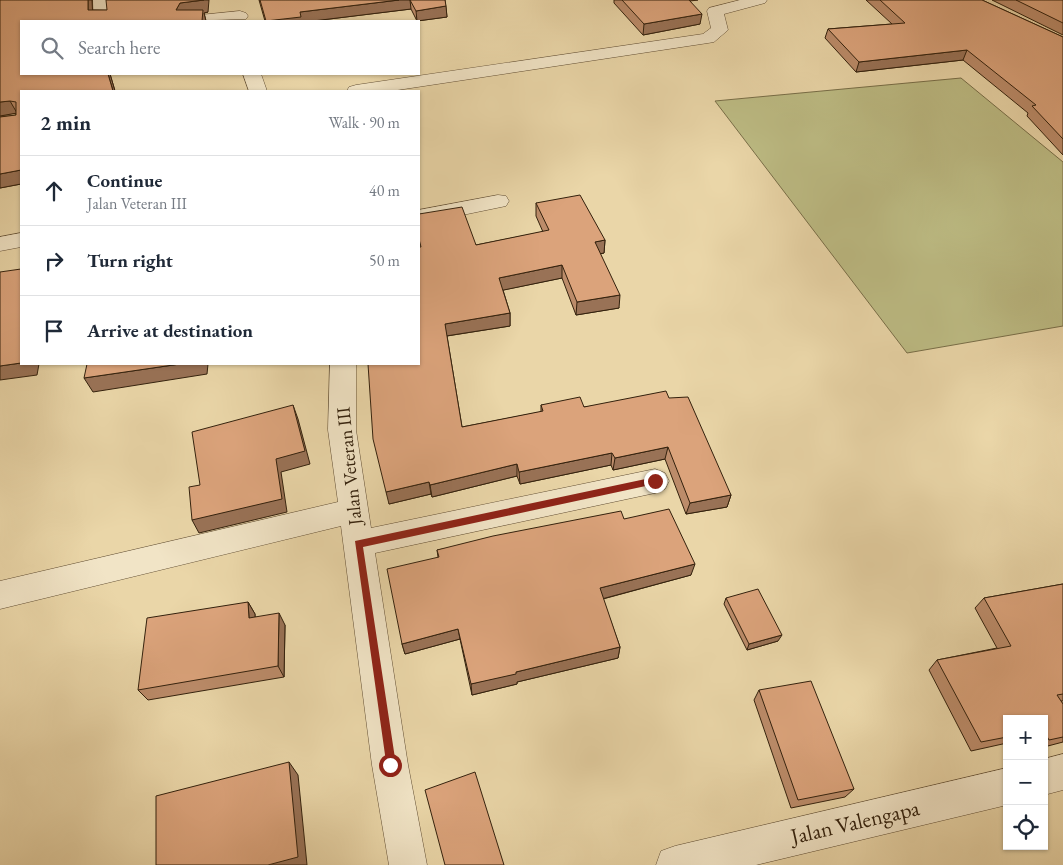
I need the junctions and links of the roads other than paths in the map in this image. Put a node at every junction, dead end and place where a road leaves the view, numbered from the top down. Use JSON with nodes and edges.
{"nodes":[{"id":1,"x":102,"y":0,"type":"edge"},
{"id":2,"x":759,"y":0,"type":"edge"},
{"id":3,"x":239,"y":12,"type":"edge"},
{"id":4,"x":102,"y":20,"type":"edge"},
{"id":5,"x":195,"y":20,"type":"edge"},
{"id":6,"x":252,"y":75,"type":"edge"},
{"id":7,"x":258,"y":90,"type":"edge"},
{"id":8,"x":363,"y":90,"type":"edge"},
{"id":9,"x":498,"y":201,"type":"dead end"},
{"id":10,"x":420,"y":217,"type":"edge"},
{"id":11,"x":20,"y":240,"type":"edge"},
{"id":12,"x":0,"y":244,"type":"edge"},
{"id":13,"x":343,"y":365,"type":"edge"},
{"id":14,"x":655,"y":481,"type":"dead end"},
{"id":15,"x":352,"y":511,"type":"junction"},
{"id":16,"x":358,"y":544,"type":"junction"},
{"id":17,"x":0,"y":595,"type":"edge"},
{"id":18,"x":1063,"y":772,"type":"edge"},
{"id":19,"x":1048,"y":776,"type":"edge"},
{"id":20,"x":1003,"y":787,"type":"edge"},
{"id":21,"x":408,"y":865,"type":"edge"},
{"id":22,"x":675,"y":865,"type":"edge"}],
"edges":[{"from":1,"to":4,"type":"street"},
{"from":2,"to":8,"type":"street"},
{"from":3,"to":5,"type":"street"},
{"from":6,"to":7,"type":"street"},
{"from":9,"to":10,"type":"street"},
{"from":11,"to":12,"type":"street"},
{"from":13,"to":15,"type":"street","name":"Jalan Veteran III"},
{"from":14,"to":16,"type":"street"},
{"from":15,"to":16,"type":"street","name":"Jalan Veteran III"},
{"from":15,"to":17,"type":"street"},
{"from":16,"to":21,"type":"street","name":"Jalan Veteran III"},
{"from":18,"to":19,"type":"street"},
{"from":20,"to":22,"type":"street","name":"Jalan Valengapa"}]}
